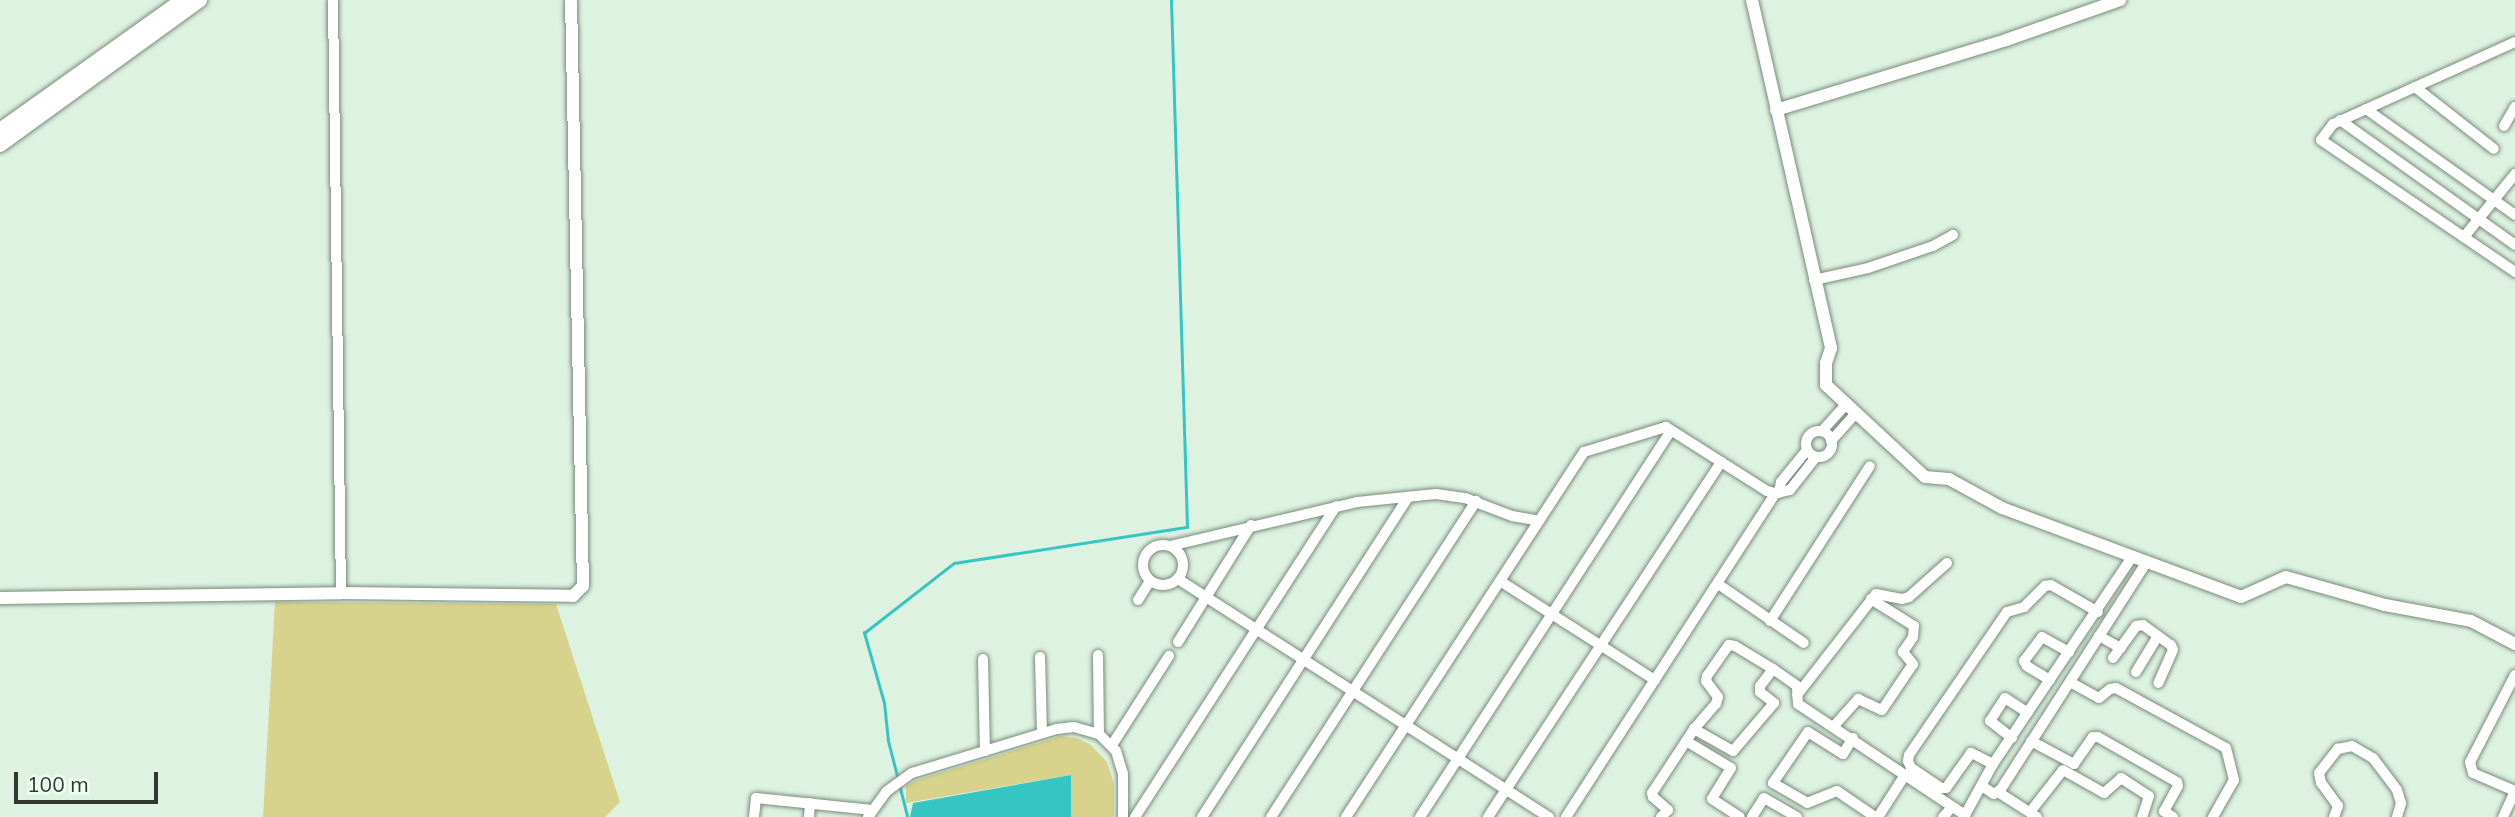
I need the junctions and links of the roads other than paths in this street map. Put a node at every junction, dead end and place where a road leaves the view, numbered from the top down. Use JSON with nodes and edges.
{"nodes":[{"id":1,"x":200,"y":0,"type":"edge"},
{"id":2,"x":333,"y":0,"type":"edge"},
{"id":3,"x":570,"y":0,"type":"edge"},
{"id":4,"x":1752,"y":0,"type":"edge"},
{"id":5,"x":2120,"y":0,"type":"edge"},
{"id":6,"x":175,"y":2,"type":"edge"},
{"id":7,"x":2515,"y":42,"type":"edge"},
{"id":8,"x":2415,"y":87,"type":"junction"},
{"id":9,"x":2515,"y":107,"type":"edge"},
{"id":10,"x":2366,"y":109,"type":"junction"},
{"id":11,"x":1776,"y":110,"type":"junction"},
{"id":12,"x":2337,"y":122,"type":"junction"},
{"id":13,"x":2504,"y":125,"type":"dead end"},
{"id":14,"x":0,"y":130,"type":"edge"},
{"id":15,"x":0,"y":145,"type":"edge"},
{"id":16,"x":2494,"y":149,"type":"dead end"},
{"id":17,"x":2515,"y":174,"type":"edge"},
{"id":18,"x":2493,"y":200,"type":"junction"},
{"id":19,"x":2515,"y":215,"type":"edge"},
{"id":20,"x":2479,"y":218,"type":"junction"},
{"id":21,"x":1953,"y":235,"type":"dead end"},
{"id":22,"x":2464,"y":237,"type":"junction"},
{"id":23,"x":2515,"y":245,"type":"edge"},
{"id":24,"x":2515,"y":272,"type":"edge"},
{"id":25,"x":1814,"y":280,"type":"junction"},
{"id":26,"x":1846,"y":404,"type":"junction"},
{"id":27,"x":1856,"y":414,"type":"junction"},
{"id":28,"x":1671,"y":430,"type":"junction"},
{"id":29,"x":1822,"y":431,"type":"junction"},
{"id":30,"x":1832,"y":441,"type":"junction"},
{"id":31,"x":1812,"y":454,"type":"junction"},
{"id":32,"x":1721,"y":462,"type":"junction"},
{"id":33,"x":1870,"y":466,"type":"dead end"},
{"id":34,"x":1778,"y":493,"type":"junction"},
{"id":35,"x":1408,"y":497,"type":"junction"},
{"id":36,"x":1476,"y":501,"type":"junction"},
{"id":37,"x":1336,"y":506,"type":"junction"},
{"id":38,"x":1539,"y":521,"type":"junction"},
{"id":39,"x":1251,"y":526,"type":"junction"},
{"id":40,"x":1170,"y":546,"type":"junction"},
{"id":41,"x":2132,"y":557,"type":"junction"},
{"id":42,"x":2147,"y":562,"type":"junction"},
{"id":43,"x":1947,"y":563,"type":"dead end"},
{"id":44,"x":1178,"y":579,"type":"junction"},
{"id":45,"x":1500,"y":580,"type":"junction"},
{"id":46,"x":1150,"y":581,"type":"junction"},
{"id":47,"x":1718,"y":584,"type":"junction"},
{"id":48,"x":341,"y":593,"type":"junction"},
{"id":49,"x":1206,"y":597,"type":"junction"},
{"id":50,"x":0,"y":598,"type":"edge"},
{"id":51,"x":1871,"y":599,"type":"junction"},
{"id":52,"x":1138,"y":600,"type":"dead end"},
{"id":53,"x":2100,"y":609,"type":"junction"},
{"id":54,"x":2114,"y":613,"type":"junction"},
{"id":55,"x":1552,"y":614,"type":"junction"},
{"id":56,"x":1770,"y":621,"type":"junction"},
{"id":57,"x":1256,"y":629,"type":"junction"},
{"id":58,"x":2099,"y":636,"type":"junction"},
{"id":59,"x":2158,"y":636,"type":"junction"},
{"id":60,"x":1178,"y":642,"type":"dead end"},
{"id":61,"x":1804,"y":643,"type":"dead end"},
{"id":62,"x":2515,"y":644,"type":"edge"},
{"id":63,"x":1601,"y":645,"type":"junction"},
{"id":64,"x":2121,"y":648,"type":"junction"},
{"id":65,"x":2069,"y":652,"type":"junction"},
{"id":66,"x":1098,"y":655,"type":"dead end"},
{"id":67,"x":1169,"y":656,"type":"dead end"},
{"id":68,"x":1040,"y":657,"type":"dead end"},
{"id":69,"x":2113,"y":658,"type":"dead end"},
{"id":70,"x":983,"y":659,"type":"dead end"},
{"id":71,"x":1303,"y":660,"type":"junction"},
{"id":72,"x":1773,"y":669,"type":"junction"},
{"id":73,"x":2136,"y":672,"type":"dead end"},
{"id":74,"x":2515,"y":675,"type":"edge"},
{"id":75,"x":1655,"y":680,"type":"junction"},
{"id":76,"x":2050,"y":680,"type":"junction"},
{"id":77,"x":2070,"y":682,"type":"junction"},
{"id":78,"x":2158,"y":683,"type":"dead end"},
{"id":79,"x":2042,"y":692,"type":"junction"},
{"id":80,"x":1797,"y":695,"type":"junction"},
{"id":81,"x":2058,"y":700,"type":"junction"},
{"id":82,"x":2028,"y":713,"type":"junction"},
{"id":83,"x":1406,"y":725,"type":"junction"},
{"id":84,"x":1833,"y":727,"type":"junction"},
{"id":85,"x":1694,"y":729,"type":"junction"},
{"id":86,"x":1042,"y":733,"type":"junction"},
{"id":87,"x":1099,"y":734,"type":"junction"},
{"id":88,"x":1853,"y":738,"type":"junction"},
{"id":89,"x":2012,"y":738,"type":"junction"},
{"id":90,"x":1686,"y":741,"type":"junction"},
{"id":91,"x":2031,"y":741,"type":"junction"},
{"id":92,"x":1112,"y":745,"type":"junction"},
{"id":93,"x":985,"y":751,"type":"junction"},
{"id":94,"x":1458,"y":758,"type":"junction"},
{"id":95,"x":1993,"y":764,"type":"junction"},
{"id":96,"x":1905,"y":775,"type":"junction"},
{"id":97,"x":1773,"y":783,"type":"junction"},
{"id":98,"x":1982,"y":786,"type":"junction"},
{"id":99,"x":1506,"y":789,"type":"junction"},
{"id":100,"x":2515,"y":791,"type":"edge"},
{"id":101,"x":1998,"y":792,"type":"junction"},
{"id":102,"x":1764,"y":798,"type":"junction"},
{"id":103,"x":810,"y":803,"type":"junction"},
{"id":104,"x":1952,"y":807,"type":"junction"},
{"id":105,"x":870,"y":813,"type":"edge"},
{"id":106,"x":2033,"y":815,"type":"edge"},
{"id":107,"x":754,"y":817,"type":"edge"},
{"id":108,"x":809,"y":817,"type":"edge"},
{"id":109,"x":1123,"y":817,"type":"edge"},
{"id":110,"x":1135,"y":817,"type":"edge"},
{"id":111,"x":1202,"y":817,"type":"edge"},
{"id":112,"x":1271,"y":817,"type":"edge"},
{"id":113,"x":1346,"y":817,"type":"edge"},
{"id":114,"x":1420,"y":817,"type":"edge"},
{"id":115,"x":1488,"y":817,"type":"edge"},
{"id":116,"x":1549,"y":817,"type":"edge"},
{"id":117,"x":1566,"y":817,"type":"edge"},
{"id":118,"x":1661,"y":817,"type":"edge"},
{"id":119,"x":1740,"y":817,"type":"edge"},
{"id":120,"x":1752,"y":817,"type":"edge"},
{"id":121,"x":1797,"y":817,"type":"edge"},
{"id":122,"x":1877,"y":817,"type":"edge"},
{"id":123,"x":1943,"y":817,"type":"edge"},
{"id":124,"x":2142,"y":817,"type":"edge"},
{"id":125,"x":2173,"y":817,"type":"edge"},
{"id":126,"x":2213,"y":817,"type":"edge"},
{"id":127,"x":2334,"y":817,"type":"edge"},
{"id":128,"x":2397,"y":817,"type":"edge"},
{"id":129,"x":2503,"y":817,"type":"edge"}],
"edges":[{"from":1,"to":15,"type":"main road"},
{"from":2,"to":48,"type":"street"},
{"from":3,"to":48,"type":"street"},
{"from":4,"to":11,"type":"street"},
{"from":5,"to":11,"type":"street"},
{"from":6,"to":14,"type":"main road"},
{"from":7,"to":8,"type":"street"},
{"from":8,"to":10,"type":"street"},
{"from":8,"to":16,"type":"street"},
{"from":9,"to":13,"type":"street"},
{"from":10,"to":12,"type":"street"},
{"from":10,"to":18,"type":"street"},
{"from":11,"to":25,"type":"street"},
{"from":12,"to":20,"type":"street"},
{"from":12,"to":22,"type":"street"},
{"from":17,"to":18,"type":"street"},
{"from":18,"to":19,"type":"street"},
{"from":18,"to":20,"type":"street"},
{"from":20,"to":22,"type":"street"},
{"from":20,"to":23,"type":"street"},
{"from":21,"to":25,"type":"street"},
{"from":22,"to":24,"type":"street"},
{"from":25,"to":26,"type":"street"},
{"from":26,"to":27,"type":"street"},
{"from":26,"to":29,"type":"street"},
{"from":27,"to":30,"type":"street"},
{"from":27,"to":41,"type":"street"},
{"from":28,"to":32,"type":"street"},
{"from":28,"to":38,"type":"street"},
{"from":28,"to":55,"type":"street"},
{"from":29,"to":30,"type":"street"},
{"from":29,"to":31,"type":"street"},
{"from":30,"to":31,"type":"street"},
{"from":31,"to":34,"type":"street"},
{"from":32,"to":34,"type":"street"},
{"from":32,"to":63,"type":"street"},
{"from":33,"to":56,"type":"street"},
{"from":34,"to":47,"type":"street"},
{"from":35,"to":36,"type":"street"},
{"from":35,"to":37,"type":"street"},
{"from":35,"to":71,"type":"street"},
{"from":36,"to":38,"type":"street"},
{"from":36,"to":112,"type":"street"},
{"from":37,"to":39,"type":"street"},
{"from":37,"to":57,"type":"street"},
{"from":38,"to":45,"type":"street"},
{"from":39,"to":40,"type":"street"},
{"from":39,"to":49,"type":"street"},
{"from":40,"to":44,"type":"street"},
{"from":40,"to":46,"type":"street"},
{"from":41,"to":42,"type":"street"},
{"from":41,"to":53,"type":"street"},
{"from":42,"to":54,"type":"street"},
{"from":42,"to":62,"type":"street"},
{"from":43,"to":51,"type":"street"},
{"from":44,"to":46,"type":"street"},
{"from":44,"to":49,"type":"street"},
{"from":45,"to":55,"type":"street"},
{"from":45,"to":83,"type":"street"},
{"from":46,"to":52,"type":"street"},
{"from":47,"to":56,"type":"street"},
{"from":47,"to":75,"type":"street"},
{"from":48,"to":50,"type":"street"},
{"from":49,"to":57,"type":"street"},
{"from":49,"to":60,"type":"street"},
{"from":51,"to":80,"type":"street"},
{"from":51,"to":84,"type":"street"},
{"from":53,"to":54,"type":"street"},
{"from":53,"to":65,"type":"street"},
{"from":53,"to":95,"type":"street"},
{"from":54,"to":58,"type":"street"},
{"from":55,"to":63,"type":"street"},
{"from":55,"to":94,"type":"street"},
{"from":56,"to":61,"type":"street"},
{"from":57,"to":71,"type":"street"},
{"from":57,"to":110,"type":"street"},
{"from":58,"to":64,"type":"street"},
{"from":58,"to":77,"type":"street"},
{"from":59,"to":64,"type":"street"},
{"from":59,"to":73,"type":"street"},
{"from":59,"to":78,"type":"street"},
{"from":63,"to":75,"type":"street"},
{"from":63,"to":99,"type":"street"},
{"from":64,"to":69,"type":"street"},
{"from":65,"to":76,"type":"street"},
{"from":65,"to":76,"type":"street"},
{"from":66,"to":87,"type":"street"},
{"from":67,"to":92,"type":"street"},
{"from":68,"to":86,"type":"street"},
{"from":70,"to":93,"type":"street"},
{"from":71,"to":83,"type":"street"},
{"from":71,"to":111,"type":"street"},
{"from":72,"to":80,"type":"street"},
{"from":72,"to":85,"type":"street"},
{"from":72,"to":85,"type":"street"},
{"from":74,"to":100,"type":"street"},
{"from":75,"to":117,"type":"street"},
{"from":76,"to":79,"type":"street"},
{"from":77,"to":81,"type":"street"},
{"from":77,"to":126,"type":"street"},
{"from":79,"to":81,"type":"street"},
{"from":79,"to":82,"type":"street"},
{"from":80,"to":84,"type":"street"},
{"from":81,"to":91,"type":"street"},
{"from":82,"to":89,"type":"street"},
{"from":82,"to":89,"type":"street"},
{"from":83,"to":94,"type":"street"},
{"from":83,"to":113,"type":"street"},
{"from":84,"to":88,"type":"street"},
{"from":85,"to":90,"type":"street"},
{"from":86,"to":87,"type":"street"},
{"from":86,"to":93,"type":"street"},
{"from":87,"to":92,"type":"street"},
{"from":88,"to":96,"type":"street"},
{"from":88,"to":97,"type":"street"},
{"from":89,"to":95,"type":"street"},
{"from":90,"to":118,"type":"street"},
{"from":90,"to":119,"type":"street"},
{"from":91,"to":101,"type":"street"},
{"from":91,"to":125,"type":"street"},
{"from":92,"to":109,"type":"street"},
{"from":93,"to":105,"type":"street"},
{"from":94,"to":99,"type":"street"},
{"from":94,"to":114,"type":"street"},
{"from":95,"to":98,"type":"street"},
{"from":96,"to":104,"type":"street"},
{"from":96,"to":122,"type":"street"},
{"from":97,"to":102,"type":"street"},
{"from":97,"to":122,"type":"street"},
{"from":98,"to":101,"type":"street"},
{"from":98,"to":104,"type":"street"},
{"from":99,"to":115,"type":"street"},
{"from":99,"to":116,"type":"street"},
{"from":100,"to":129,"type":"street"},
{"from":101,"to":106,"type":"street"},
{"from":102,"to":120,"type":"street"},
{"from":102,"to":121,"type":"street"},
{"from":103,"to":105,"type":"street"},
{"from":103,"to":107,"type":"street"},
{"from":103,"to":108,"type":"street"},
{"from":104,"to":123,"type":"street"},
{"from":106,"to":124,"type":"street"},
{"from":127,"to":128,"type":"street"}]}
